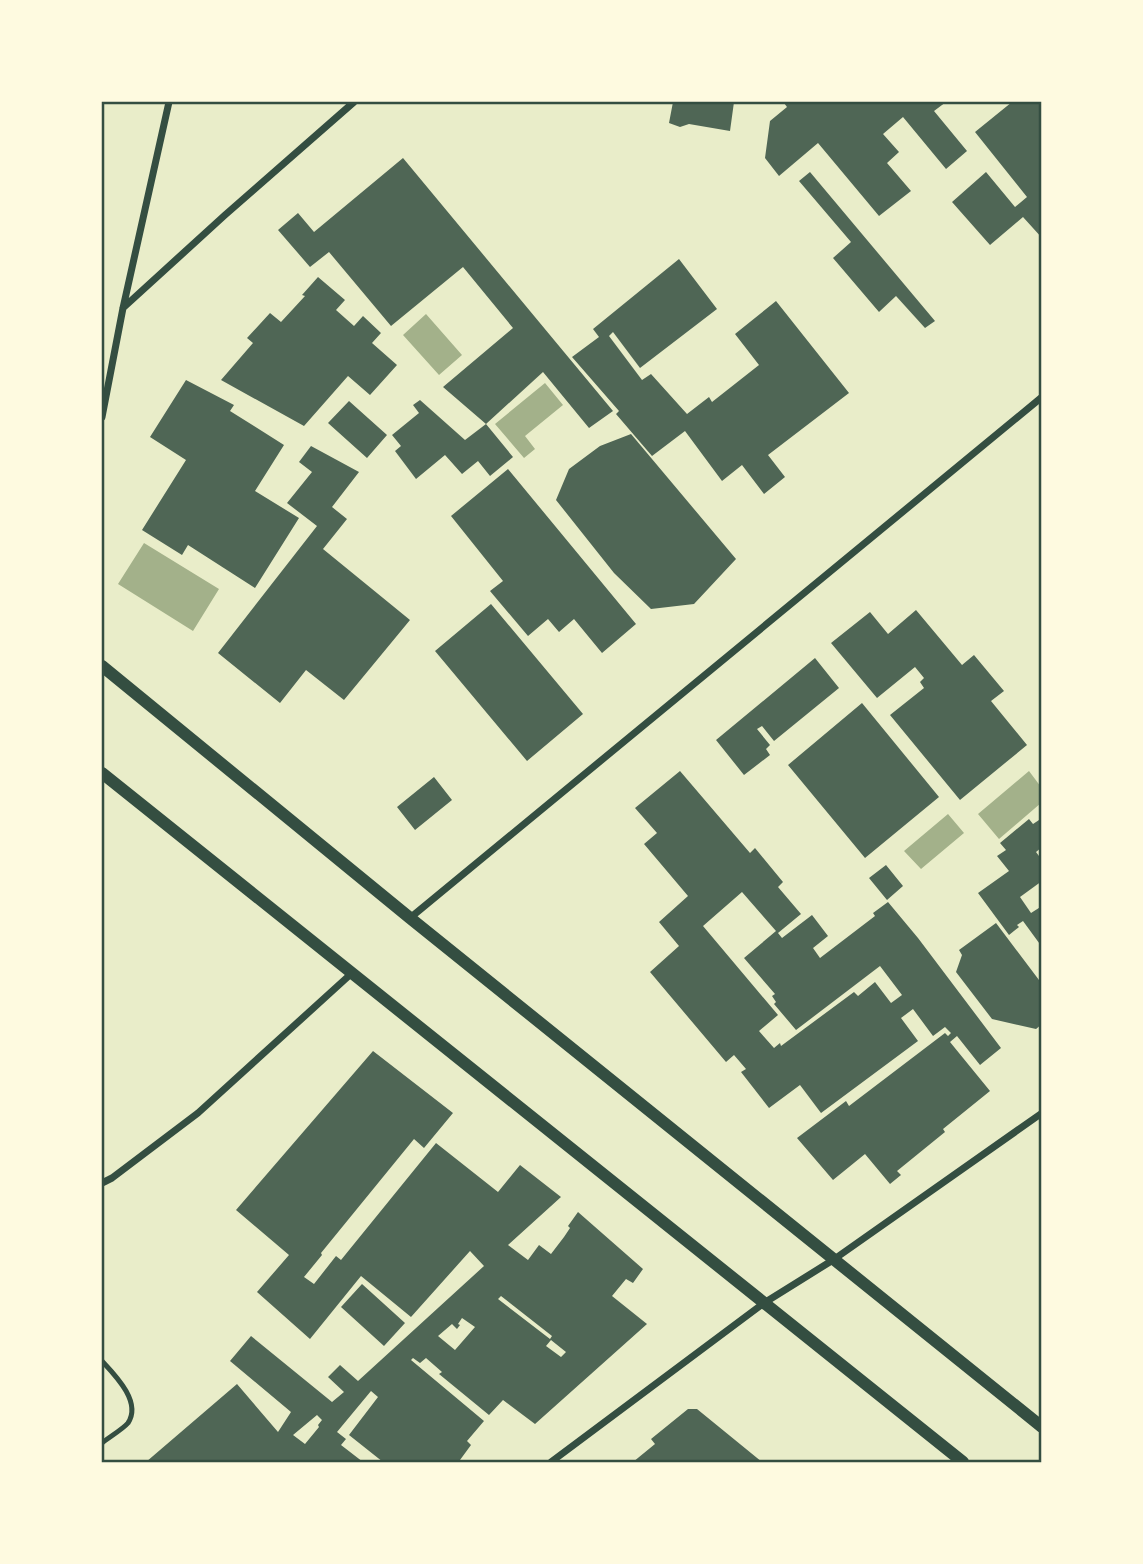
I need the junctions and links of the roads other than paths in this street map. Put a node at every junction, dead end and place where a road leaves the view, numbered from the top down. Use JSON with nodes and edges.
{"nodes":[{"id":1,"x":169,"y":102,"type":"edge"},
{"id":2,"x":354,"y":102,"type":"edge"},
{"id":3,"x":123,"y":308,"type":"junction"},
{"id":4,"x":1041,"y":397,"type":"edge"},
{"id":5,"x":102,"y":417,"type":"edge"},
{"id":6,"x":102,"y":666,"type":"edge"},
{"id":7,"x":102,"y":773,"type":"edge"},
{"id":8,"x":410,"y":919,"type":"junction"},
{"id":9,"x":352,"y":973,"type":"junction"},
{"id":10,"x":1041,"y":1113,"type":"edge"},
{"id":11,"x":102,"y":1184,"type":"edge"},
{"id":12,"x":833,"y":1260,"type":"junction"},
{"id":13,"x":764,"y":1303,"type":"junction"},
{"id":14,"x":102,"y":1361,"type":"edge"},
{"id":15,"x":1041,"y":1427,"type":"edge"},
{"id":16,"x":102,"y":1443,"type":"edge"},
{"id":17,"x":551,"y":1462,"type":"edge"},
{"id":18,"x":964,"y":1462,"type":"edge"}],
"edges":[{"from":1,"to":3,"type":"street"},
{"from":2,"to":3,"type":"street"},
{"from":3,"to":5,"type":"street"},
{"from":4,"to":8,"type":"street"},
{"from":6,"to":8,"type":"street"},
{"from":7,"to":9,"type":"street"},
{"from":8,"to":12,"type":"street"},
{"from":9,"to":11,"type":"street"},
{"from":9,"to":13,"type":"street"},
{"from":10,"to":12,"type":"street"},
{"from":12,"to":13,"type":"street"},
{"from":12,"to":15,"type":"street"},
{"from":13,"to":17,"type":"street"},
{"from":13,"to":18,"type":"street"},
{"from":14,"to":16,"type":"lane"}]}
